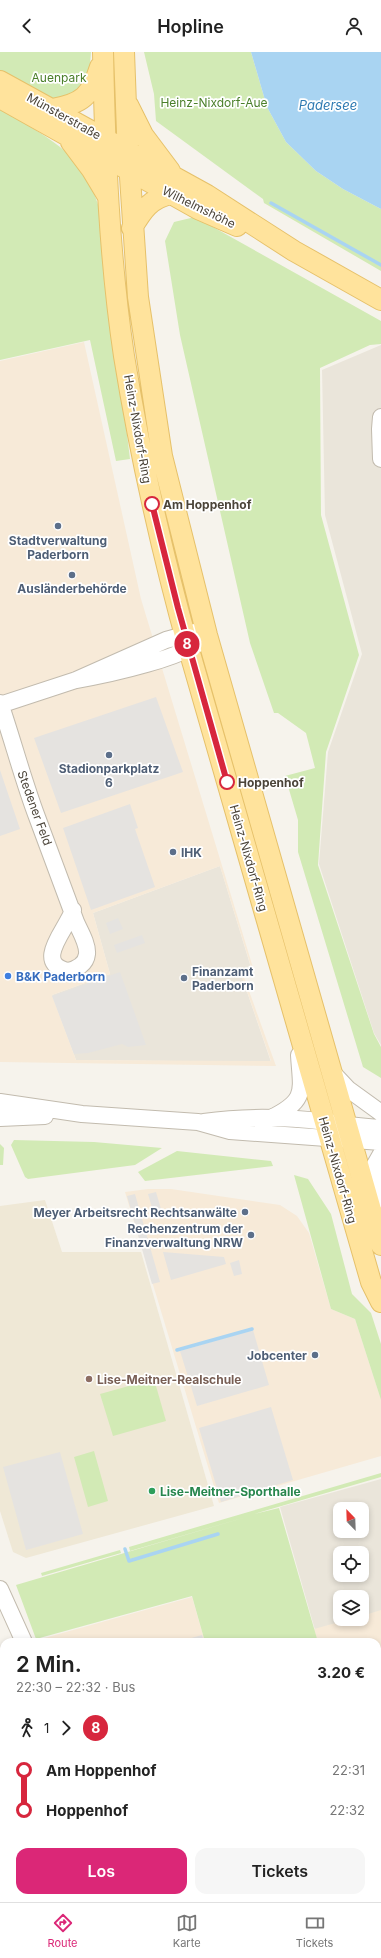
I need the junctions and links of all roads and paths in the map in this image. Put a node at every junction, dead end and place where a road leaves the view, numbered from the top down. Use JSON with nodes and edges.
{"nodes":[{"id":1,"x":124,"y":52,"type":"edge"},
{"id":2,"x":103,"y":55,"type":"edge"},
{"id":3,"x":0,"y":81,"type":"edge"},
{"id":4,"x":0,"y":98,"type":"edge"},
{"id":5,"x":125,"y":100,"type":"junction"},
{"id":6,"x":52,"y":109,"type":"junction"},
{"id":7,"x":66,"y":136,"type":"junction"},
{"id":8,"x":106,"y":139,"type":"junction"},
{"id":9,"x":128,"y":151,"type":"junction"},
{"id":10,"x":107,"y":158,"type":"junction"},
{"id":11,"x":129,"y":170,"type":"junction"},
{"id":12,"x":173,"y":185,"type":"junction"},
{"id":13,"x":109,"y":199,"type":"junction"},
{"id":14,"x":132,"y":228,"type":"junction"},
{"id":15,"x":381,"y":300,"type":"edge"},
{"id":16,"x":381,"y":417,"type":"edge"},
{"id":17,"x":381,"y":459,"type":"edge"},
{"id":18,"x":207,"y":635,"type":"junction"},
{"id":19,"x":187,"y":642,"type":"junction"},
{"id":20,"x":0,"y":705,"type":"edge"},
{"id":21,"x":73,"y":910,"type":"dead end"},
{"id":22,"x":302,"y":1042,"type":"junction"},
{"id":23,"x":332,"y":1071,"type":"junction"},
{"id":24,"x":0,"y":1102,"type":"edge"},
{"id":25,"x":381,"y":1113,"type":"edge"},
{"id":26,"x":82,"y":1114,"type":"junction"},
{"id":27,"x":0,"y":1118,"type":"edge"},
{"id":28,"x":271,"y":1118,"type":"junction"},
{"id":29,"x":198,"y":1122,"type":"junction"},
{"id":30,"x":381,"y":1128,"type":"edge"},
{"id":31,"x":327,"y":1130,"type":"junction"},
{"id":32,"x":349,"y":1133,"type":"junction"},
{"id":33,"x":381,"y":1142,"type":"edge"},
{"id":34,"x":381,"y":1154,"type":"edge"},
{"id":35,"x":373,"y":1218,"type":"junction"},
{"id":36,"x":381,"y":1244,"type":"edge"},
{"id":37,"x":381,"y":1302,"type":"edge"},
{"id":38,"x":0,"y":1589,"type":"edge"},
{"id":39,"x":22,"y":1638,"type":"edge"}],
"edges":[{"from":1,"to":5,"type":"main road","name":"Heinz-Nixdorf-Ring"},
{"from":2,"to":6,"type":"main road"},
{"from":2,"to":8,"type":"main road","name":"Heinz-Nixdorf-Ring"},
{"from":3,"to":6,"type":"main road","name":"Münsterstraße"},
{"from":4,"to":7,"type":"main road","name":"Münsterstraße"},
{"from":5,"to":9,"type":"main road","name":"Heinz-Nixdorf-Ring"},
{"from":5,"to":12,"type":"main road"},
{"from":6,"to":8,"type":"main road","name":"Münsterstraße"},
{"from":7,"to":10,"type":"main road","name":"Münsterstraße"},
{"from":7,"to":13,"type":"main road"},
{"from":8,"to":9,"type":"main road","name":"Münsterstraße"},
{"from":8,"to":10,"type":"main road","name":"Heinz-Nixdorf-Ring"},
{"from":9,"to":11,"type":"main road","name":"Heinz-Nixdorf-Ring"},
{"from":9,"to":12,"type":"main road","name":"Wilhelmshöhe"},
{"from":10,"to":11,"type":"main road","name":"Wilhelmshöhe"},
{"from":10,"to":13,"type":"main road","name":"Heinz-Nixdorf-Ring"},
{"from":11,"to":12,"type":"main road","name":"Wilhelmshöhe"},
{"from":11,"to":14,"type":"main road","name":"Heinz-Nixdorf-Ring"},
{"from":12,"to":14,"type":"main road"},
{"from":12,"to":15,"type":"main road","name":"Wilhelmshöhe"},
{"from":13,"to":19,"type":"main road","name":"Heinz-Nixdorf-Ring"},
{"from":14,"to":18,"type":"main road","name":"Heinz-Nixdorf-Ring"},
{"from":16,"to":17,"type":"street"},
{"from":18,"to":19,"type":"street","name":"Stedener Feld"},
{"from":18,"to":23,"type":"main road","name":"Heinz-Nixdorf-Ring"},
{"from":19,"to":20,"type":"street","name":"Stedener Feld"},
{"from":19,"to":22,"type":"main road","name":"Heinz-Nixdorf-Ring"},
{"from":20,"to":21,"type":"street","name":"Stedener Feld"},
{"from":22,"to":28,"type":"street"},
{"from":22,"to":31,"type":"main road","name":"Heinz-Nixdorf-Ring"},
{"from":23,"to":25,"type":"street"},
{"from":23,"to":32,"type":"main road","name":"Heinz-Nixdorf-Ring"},
{"from":24,"to":26,"type":"street"},
{"from":26,"to":27,"type":"street"},
{"from":26,"to":29,"type":"street"},
{"from":28,"to":29,"type":"street"},
{"from":28,"to":31,"type":"street"},
{"from":29,"to":31,"type":"street"},
{"from":30,"to":32,"type":"street"},
{"from":31,"to":32,"type":"street"},
{"from":31,"to":37,"type":"main road","name":"Heinz-Nixdorf-Ring"},
{"from":32,"to":33,"type":"street"},
{"from":32,"to":35,"type":"main road","name":"Heinz-Nixdorf-Ring"},
{"from":34,"to":35,"type":"street"},
{"from":35,"to":36,"type":"main road","name":"Heinz-Nixdorf-Ring"},
{"from":38,"to":39,"type":"street"}]}
